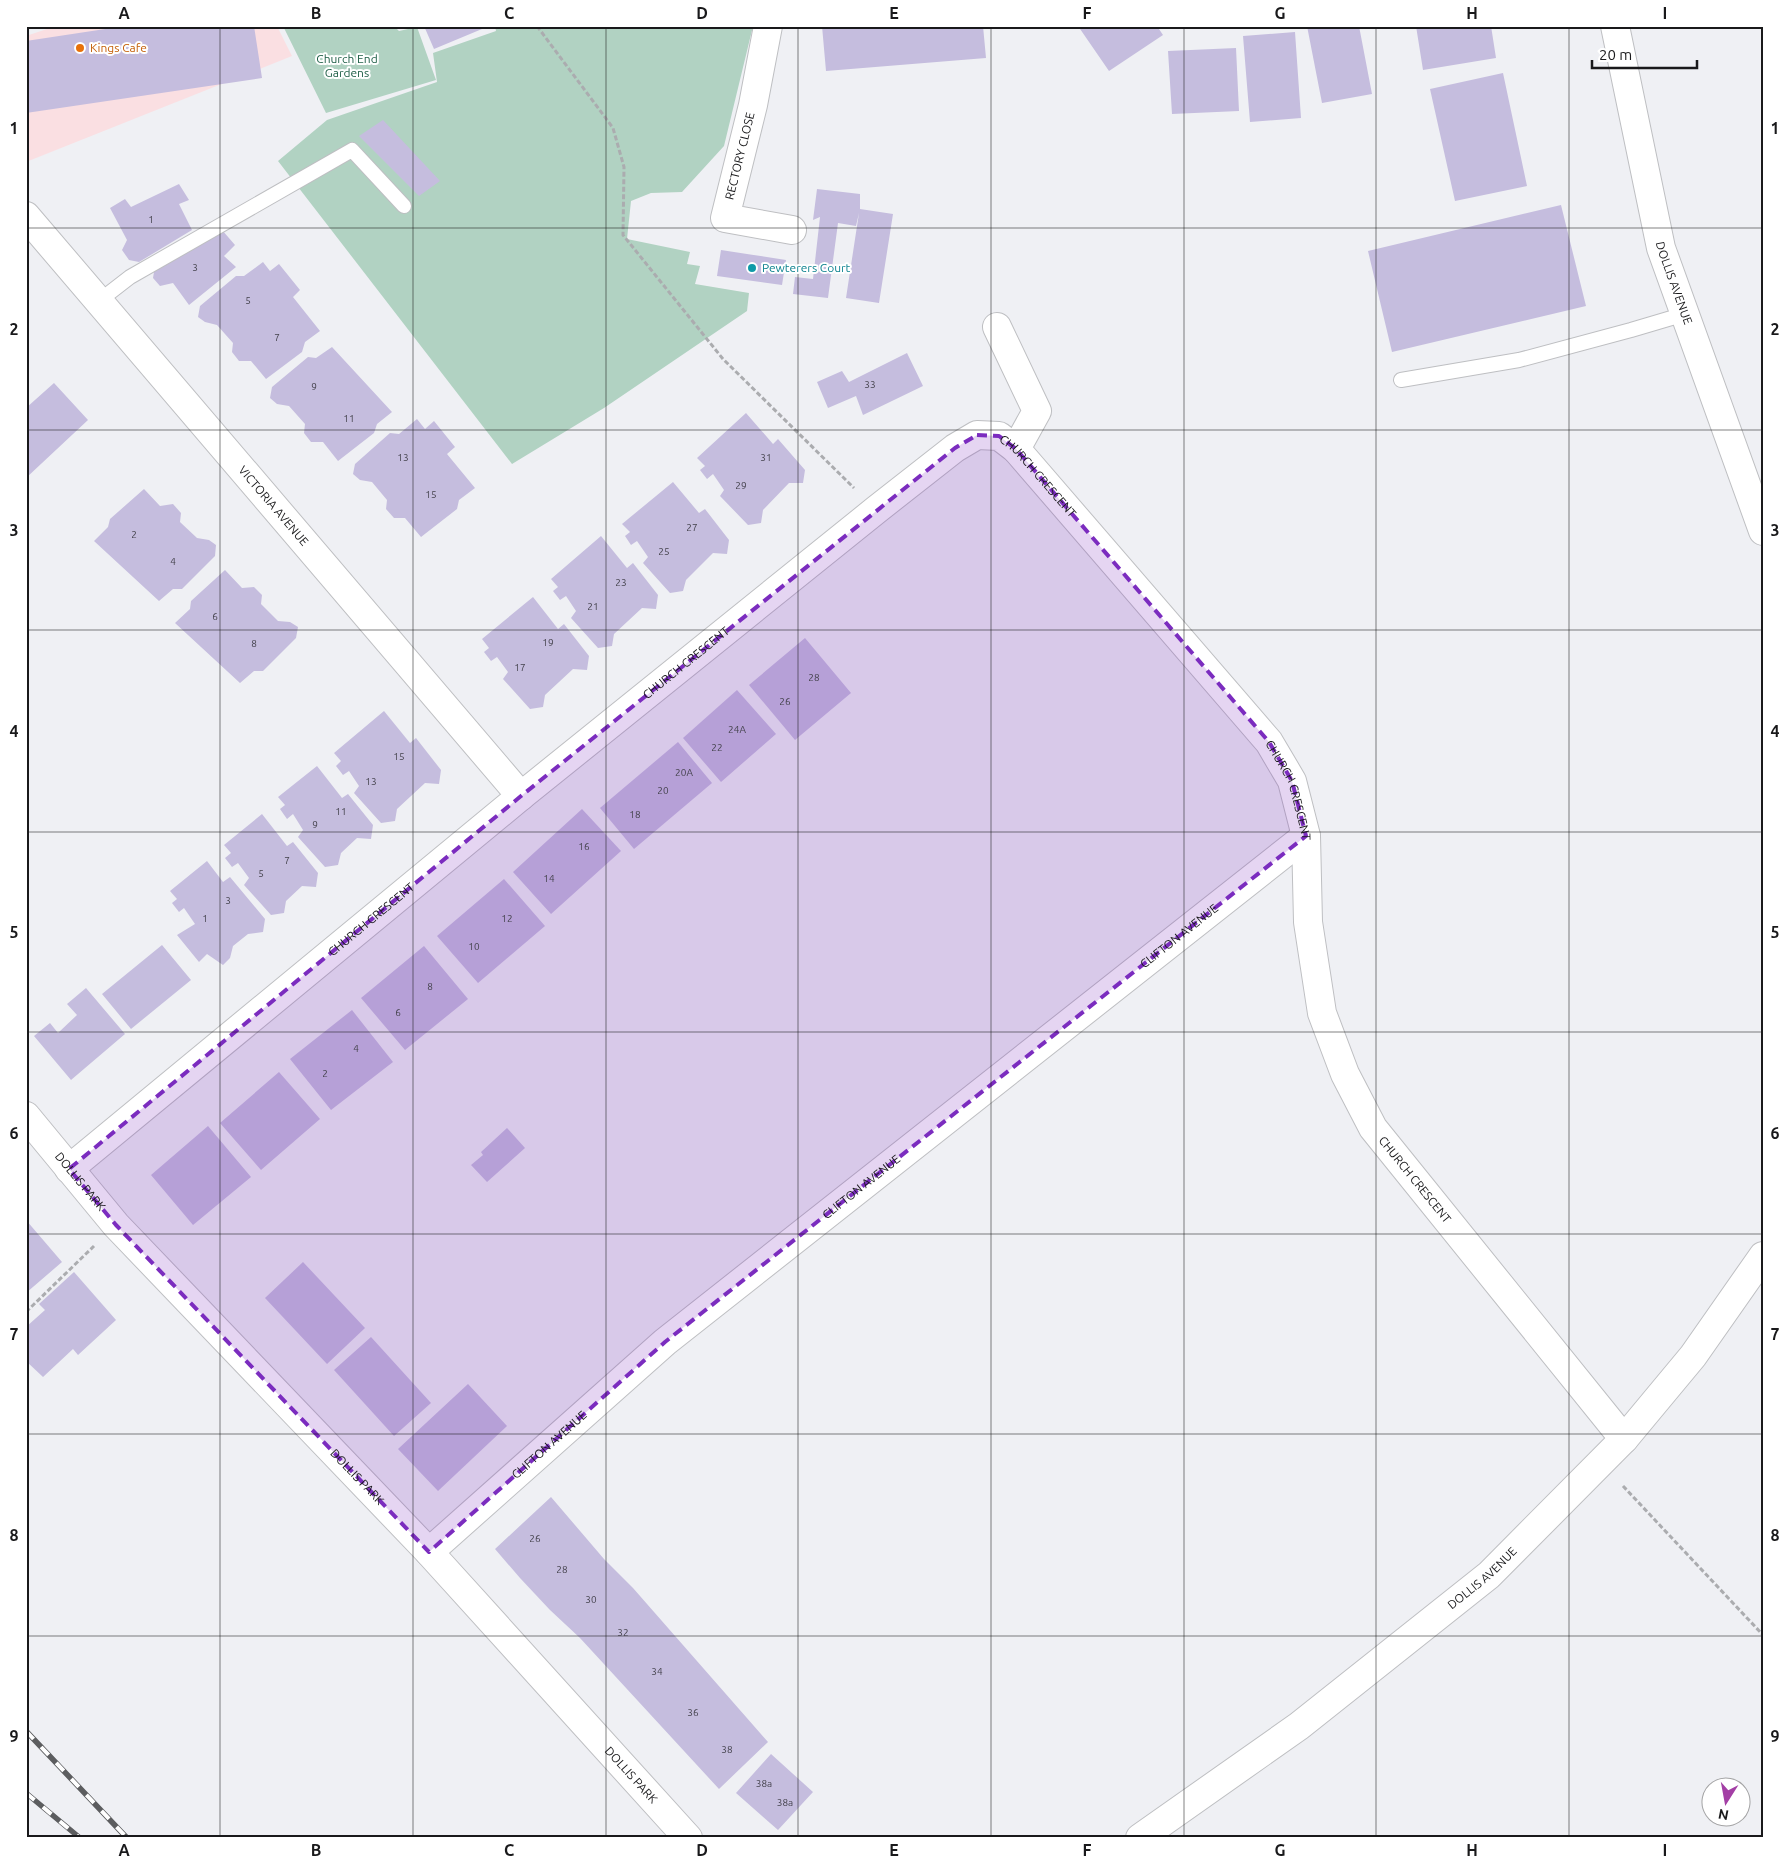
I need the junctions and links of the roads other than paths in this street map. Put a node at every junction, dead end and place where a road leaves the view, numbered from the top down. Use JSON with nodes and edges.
{"nodes":[{"id":1,"x":768,"y":26,"type":"edge"},
{"id":2,"x":1615,"y":26,"type":"edge"},
{"id":3,"x":404,"y":206,"type":"dead end"},
{"id":4,"x":26,"y":216,"type":"edge"},
{"id":5,"x":792,"y":230,"type":"dead end"},
{"id":6,"x":98,"y":301,"type":"junction"},
{"id":7,"x":1684,"y":314,"type":"junction"},
{"id":8,"x":997,"y":327,"type":"dead end"},
{"id":9,"x":1401,"y":380,"type":"dead end"},
{"id":10,"x":1016,"y":449,"type":"junction"},
{"id":11,"x":1763,"y":531,"type":"edge"},
{"id":12,"x":522,"y":796,"type":"junction"},
{"id":13,"x":1306,"y":836,"type":"junction"},
{"id":14,"x":26,"y":1116,"type":"edge"},
{"id":15,"x":69,"y":1169,"type":"junction"},
{"id":16,"x":1763,"y":1256,"type":"edge"},
{"id":17,"x":1624,"y":1438,"type":"junction"},
{"id":18,"x":429,"y":1552,"type":"junction"},
{"id":19,"x":688,"y":1838,"type":"edge"},
{"id":20,"x":1140,"y":1838,"type":"edge"}],
"edges":[{"from":1,"to":5,"type":"street","name":"RECTORY CLOSE"},
{"from":2,"to":7,"type":"street","name":"DOLLIS AVENUE"},
{"from":3,"to":6,"type":"lane"},
{"from":4,"to":6,"type":"street","name":"VICTORIA AVENUE"},
{"from":6,"to":12,"type":"street","name":"VICTORIA AVENUE"},
{"from":7,"to":9,"type":"lane"},
{"from":7,"to":11,"type":"street","name":"DOLLIS AVENUE"},
{"from":8,"to":10,"type":"street"},
{"from":10,"to":12,"type":"street","name":"CHURCH CRESCENT"},
{"from":10,"to":13,"type":"street","name":"CHURCH CRESCENT"},
{"from":12,"to":15,"type":"street","name":"CHURCH CRESCENT"},
{"from":13,"to":17,"type":"street","name":"CHURCH CRESCENT"},
{"from":13,"to":18,"type":"street","name":"CLIFTON AVENUE"},
{"from":14,"to":15,"type":"street","name":"DOLLIS PARK"},
{"from":15,"to":18,"type":"street","name":"DOLLIS PARK"},
{"from":16,"to":17,"type":"street","name":"DOLLIS AVENUE"},
{"from":17,"to":20,"type":"street","name":"DOLLIS AVENUE"},
{"from":18,"to":19,"type":"street","name":"DOLLIS PARK"}]}
